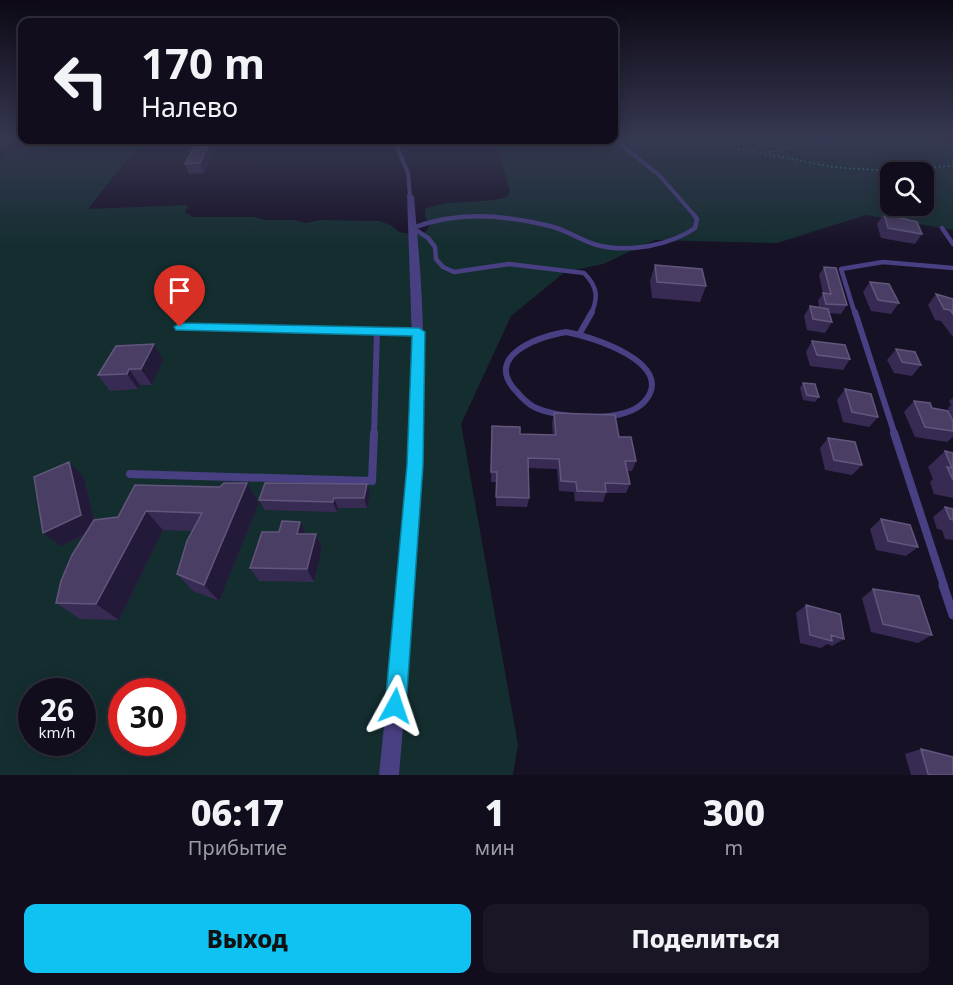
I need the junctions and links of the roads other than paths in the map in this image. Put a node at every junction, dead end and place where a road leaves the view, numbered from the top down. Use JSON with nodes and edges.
{"nodes":[{"id":1,"x":408,"y":174,"type":"edge"},
{"id":2,"x":659,"y":174,"type":"edge"},
{"id":3,"x":410,"y":196,"type":"joint"},
{"id":4,"x":414,"y":228,"type":"junction"},
{"id":5,"x":942,"y":228,"type":"dead end"},
{"id":6,"x":953,"y":244,"type":"edge"},
{"id":7,"x":953,"y":268,"type":"edge"},
{"id":8,"x":180,"y":327,"type":"dead end"},
{"id":9,"x":377,"y":330,"type":"junction"},
{"id":10,"x":419,"y":332,"type":"junction"},
{"id":11,"x":580,"y":333,"type":"junction"},
{"id":12,"x":130,"y":474,"type":"dead end"},
{"id":13,"x":953,"y":615,"type":"edge"},
{"id":14,"x":389,"y":775,"type":"edge"}],
"edges":[{"from":1,"to":3,"type":"lane"},
{"from":2,"to":4,"type":"lane"},
{"from":3,"to":4,"type":"street"},
{"from":4,"to":10,"type":"street"},
{"from":4,"to":11,"type":"lane"},
{"from":5,"to":6,"type":"lane"},
{"from":7,"to":13,"type":"lane"},
{"from":8,"to":9,"type":"lane"},
{"from":9,"to":10,"type":"lane"},
{"from":9,"to":12,"type":"lane"},
{"from":10,"to":14,"type":"street"},
{"from":11,"to":11,"type":"lane"}]}
